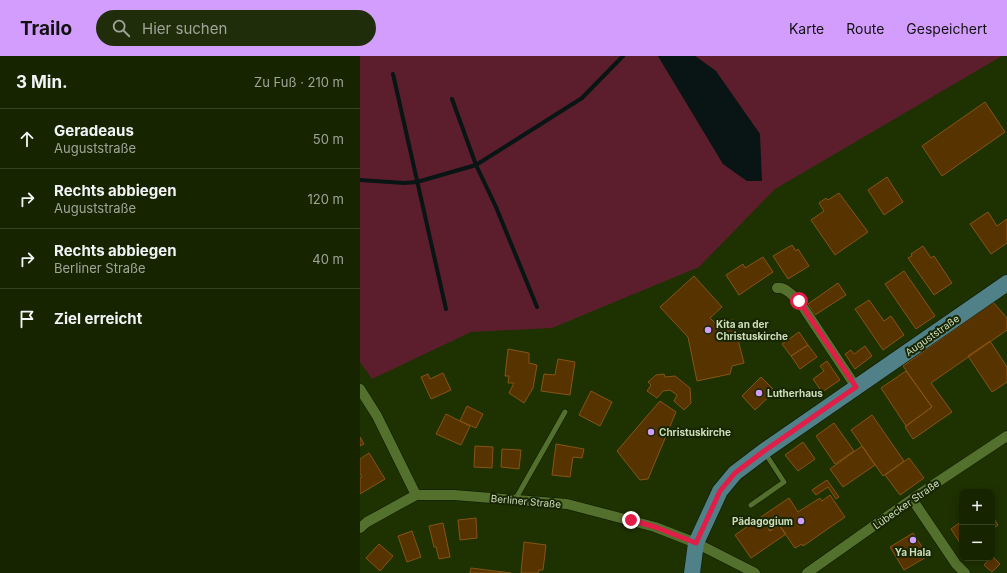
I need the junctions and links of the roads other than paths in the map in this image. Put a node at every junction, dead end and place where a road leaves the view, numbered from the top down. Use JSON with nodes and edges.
{"nodes":[{"id":1,"x":1007,"y":283,"type":"edge"},
{"id":2,"x":777,"y":288,"type":"dead end"},
{"id":3,"x":856,"y":387,"type":"junction"},
{"id":4,"x":360,"y":389,"type":"edge"},
{"id":5,"x":565,"y":412,"type":"dead end"},
{"id":6,"x":1007,"y":436,"type":"edge"},
{"id":7,"x":764,"y":451,"type":"junction"},
{"id":8,"x":416,"y":495,"type":"junction"},
{"id":9,"x":912,"y":499,"type":"junction"},
{"id":10,"x":515,"y":500,"type":"junction"},
{"id":11,"x":751,"y":505,"type":"dead end"},
{"id":12,"x":360,"y":528,"type":"edge"},
{"id":13,"x":696,"y":543,"type":"junction"},
{"id":14,"x":692,"y":573,"type":"edge"},
{"id":15,"x":755,"y":573,"type":"edge"},
{"id":16,"x":806,"y":573,"type":"edge"},
{"id":17,"x":965,"y":573,"type":"edge"}],
"edges":[{"from":1,"to":3,"type":"main road","name":"Auguststraße"},
{"from":2,"to":3,"type":"street"},
{"from":3,"to":7,"type":"main road","name":"Auguststraße"},
{"from":4,"to":8,"type":"street"},
{"from":5,"to":10,"type":"lane"},
{"from":6,"to":9,"type":"street","name":"Lübecker Straße"},
{"from":7,"to":11,"type":"lane"},
{"from":7,"to":13,"type":"main road","name":"Auguststraße"},
{"from":8,"to":10,"type":"street","name":"Berliner Straße"},
{"from":8,"to":12,"type":"street","name":"Berliner Straße"},
{"from":9,"to":16,"type":"street","name":"Lübecker Straße"},
{"from":9,"to":17,"type":"street"},
{"from":10,"to":13,"type":"street","name":"Berliner Straße"},
{"from":13,"to":14,"type":"main road"},
{"from":13,"to":15,"type":"street"}]}
